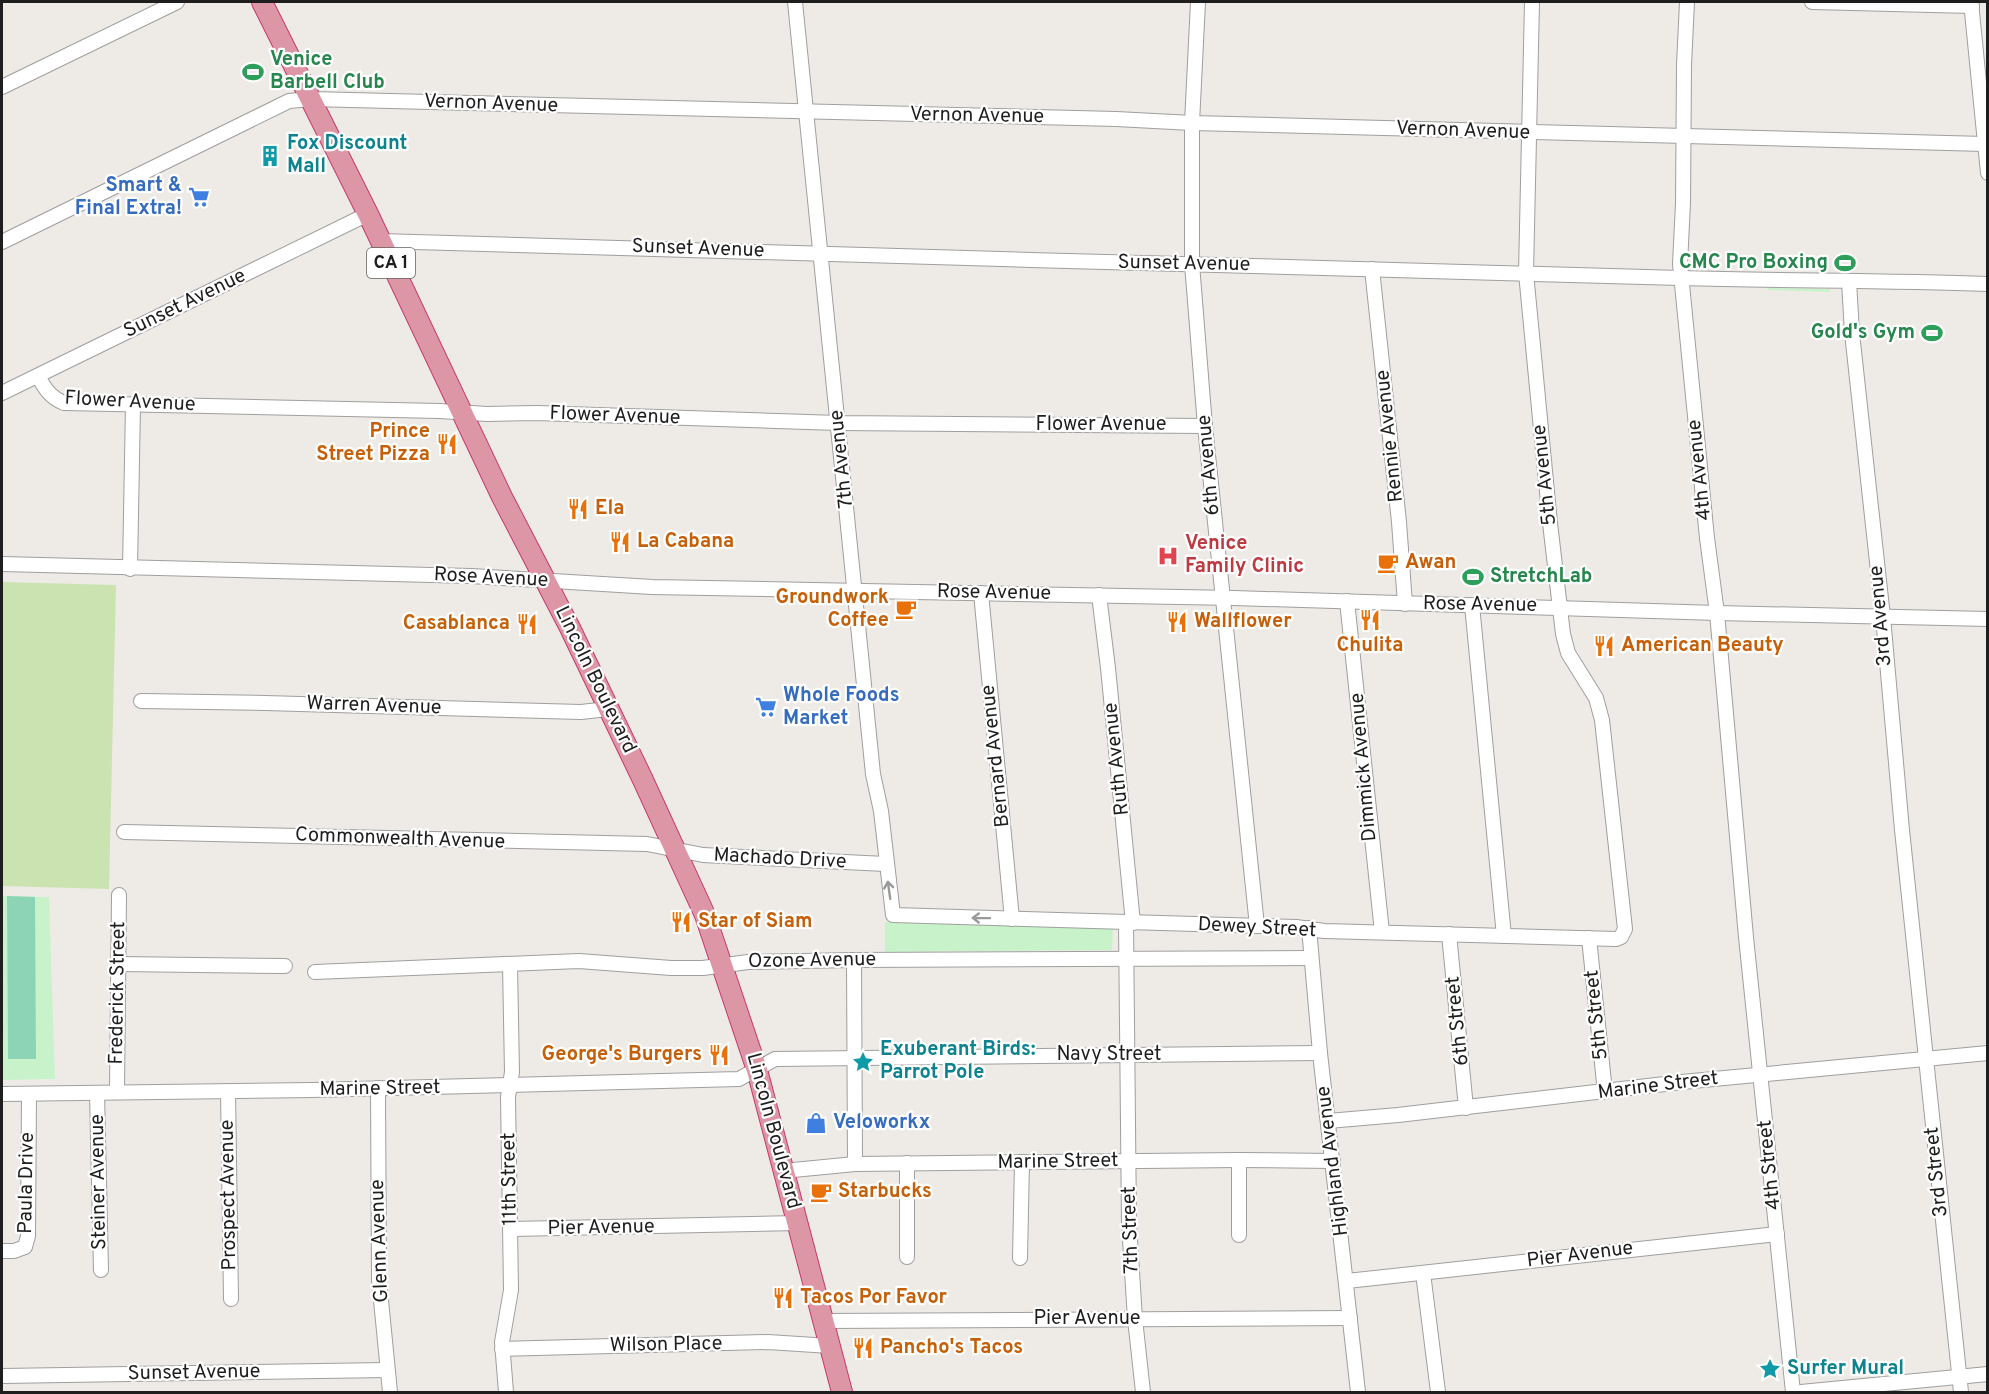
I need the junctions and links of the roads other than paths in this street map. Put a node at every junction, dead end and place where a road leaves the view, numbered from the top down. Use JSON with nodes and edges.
{"nodes":[{"id":1,"x":177,"y":2,"type":"edge"},
{"id":2,"x":262,"y":2,"type":"edge"},
{"id":3,"x":795,"y":2,"type":"edge"},
{"id":4,"x":1198,"y":2,"type":"edge"},
{"id":5,"x":1532,"y":2,"type":"edge"},
{"id":6,"x":1688,"y":2,"type":"edge"},
{"id":7,"x":1812,"y":2,"type":"edge"},
{"id":8,"x":1972,"y":4,"type":"edge"},
{"id":9,"x":2,"y":87,"type":"edge"},
{"id":10,"x":311,"y":99,"type":"junction"},
{"id":11,"x":806,"y":112,"type":"junction"},
{"id":12,"x":1192,"y":123,"type":"junction"},
{"id":13,"x":1530,"y":133,"type":"junction"},
{"id":14,"x":1684,"y":137,"type":"junction"},
{"id":15,"x":1985,"y":144,"type":"junction"},
{"id":16,"x":1988,"y":172,"type":"edge"},
{"id":17,"x":368,"y":214,"type":"junction"},
{"id":18,"x":380,"y":241,"type":"junction"},
{"id":19,"x":2,"y":242,"type":"edge"},
{"id":20,"x":820,"y":252,"type":"junction"},
{"id":21,"x":1192,"y":264,"type":"junction"},
{"id":22,"x":1372,"y":268,"type":"junction"},
{"id":23,"x":1526,"y":273,"type":"junction"},
{"id":24,"x":1682,"y":278,"type":"junction"},
{"id":25,"x":1849,"y":281,"type":"junction"},
{"id":26,"x":1988,"y":284,"type":"edge"},
{"id":27,"x":38,"y":376,"type":"junction"},
{"id":28,"x":2,"y":393,"type":"edge"},
{"id":29,"x":133,"y":405,"type":"junction"},
{"id":30,"x":463,"y":412,"type":"junction"},
{"id":31,"x":838,"y":423,"type":"junction"},
{"id":32,"x":1205,"y":426,"type":"junction"},
{"id":33,"x":2,"y":564,"type":"edge"},
{"id":34,"x":130,"y":569,"type":"junction"},
{"id":35,"x":545,"y":580,"type":"junction"},
{"id":36,"x":856,"y":591,"type":"junction"},
{"id":37,"x":981,"y":593,"type":"junction"},
{"id":38,"x":1099,"y":595,"type":"junction"},
{"id":39,"x":1222,"y":598,"type":"junction"},
{"id":40,"x":1347,"y":601,"type":"junction"},
{"id":41,"x":1405,"y":604,"type":"junction"},
{"id":42,"x":1472,"y":605,"type":"junction"},
{"id":43,"x":1560,"y":607,"type":"junction"},
{"id":44,"x":1717,"y":613,"type":"junction"},
{"id":45,"x":1882,"y":617,"type":"junction"},
{"id":46,"x":1988,"y":619,"type":"edge"},
{"id":47,"x":141,"y":702,"type":"dead end"},
{"id":48,"x":608,"y":709,"type":"junction"},
{"id":49,"x":124,"y":832,"type":"dead end"},
{"id":50,"x":675,"y":849,"type":"junction"},
{"id":51,"x":886,"y":864,"type":"junction"},
{"id":52,"x":119,"y":895,"type":"dead end"},
{"id":53,"x":893,"y":915,"type":"joint"},
{"id":54,"x":1012,"y":919,"type":"junction"},
{"id":55,"x":1129,"y":923,"type":"junction"},
{"id":56,"x":1257,"y":926,"type":"junction"},
{"id":57,"x":1309,"y":928,"type":"junction"},
{"id":58,"x":1382,"y":932,"type":"junction"},
{"id":59,"x":1449,"y":934,"type":"junction"},
{"id":60,"x":1504,"y":936,"type":"junction"},
{"id":61,"x":1621,"y":937,"type":"joint"},
{"id":62,"x":1746,"y":937,"type":"joint"},
{"id":63,"x":1589,"y":938,"type":"junction"},
{"id":64,"x":1915,"y":951,"type":"joint"},
{"id":65,"x":1311,"y":958,"type":"junction"},
{"id":66,"x":854,"y":960,"type":"junction"},
{"id":67,"x":1126,"y":960,"type":"junction"},
{"id":68,"x":118,"y":964,"type":"junction"},
{"id":69,"x":723,"y":964,"type":"junction"},
{"id":70,"x":510,"y":965,"type":"junction"},
{"id":71,"x":285,"y":966,"type":"dead end"},
{"id":72,"x":315,"y":972,"type":"dead end"},
{"id":73,"x":1320,"y":1053,"type":"junction"},
{"id":74,"x":1988,"y":1053,"type":"edge"},
{"id":75,"x":1128,"y":1054,"type":"junction"},
{"id":76,"x":854,"y":1057,"type":"junction"},
{"id":77,"x":1925,"y":1058,"type":"junction"},
{"id":78,"x":757,"y":1070,"type":"junction"},
{"id":79,"x":1760,"y":1074,"type":"junction"},
{"id":80,"x":511,"y":1085,"type":"junction"},
{"id":81,"x":378,"y":1088,"type":"junction"},
{"id":82,"x":228,"y":1091,"type":"junction"},
{"id":83,"x":117,"y":1092,"type":"junction"},
{"id":84,"x":1605,"y":1092,"type":"junction"},
{"id":85,"x":98,"y":1093,"type":"junction"},
{"id":86,"x":2,"y":1094,"type":"edge"},
{"id":87,"x":29,"y":1094,"type":"junction"},
{"id":88,"x":1466,"y":1108,"type":"junction"},
{"id":89,"x":1328,"y":1121,"type":"junction"},
{"id":90,"x":1239,"y":1160,"type":"junction"},
{"id":91,"x":1130,"y":1161,"type":"junction"},
{"id":92,"x":1334,"y":1161,"type":"junction"},
{"id":93,"x":1022,"y":1162,"type":"junction"},
{"id":94,"x":907,"y":1163,"type":"junction"},
{"id":95,"x":855,"y":1164,"type":"junction"},
{"id":96,"x":783,"y":1171,"type":"junction"},
{"id":97,"x":798,"y":1223,"type":"junction"},
{"id":98,"x":512,"y":1229,"type":"junction"},
{"id":99,"x":1777,"y":1234,"type":"junction"},
{"id":100,"x":1239,"y":1235,"type":"dead end"},
{"id":101,"x":2,"y":1251,"type":"edge"},
{"id":102,"x":907,"y":1257,"type":"dead end"},
{"id":103,"x":1020,"y":1258,"type":"dead end"},
{"id":104,"x":101,"y":1270,"type":"dead end"},
{"id":105,"x":1423,"y":1273,"type":"junction"},
{"id":106,"x":1347,"y":1281,"type":"junction"},
{"id":107,"x":231,"y":1299,"type":"dead end"},
{"id":108,"x":1350,"y":1318,"type":"junction"},
{"id":109,"x":1135,"y":1319,"type":"junction"},
{"id":110,"x":823,"y":1320,"type":"junction"},
{"id":111,"x":830,"y":1346,"type":"junction"},
{"id":112,"x":502,"y":1348,"type":"junction"},
{"id":113,"x":387,"y":1370,"type":"junction"},
{"id":114,"x":1988,"y":1374,"type":"edge"},
{"id":115,"x":2,"y":1376,"type":"edge"},
{"id":116,"x":1959,"y":1377,"type":"junction"},
{"id":117,"x":390,"y":1392,"type":"edge"},
{"id":118,"x":506,"y":1392,"type":"edge"},
{"id":119,"x":842,"y":1392,"type":"edge"},
{"id":120,"x":1143,"y":1392,"type":"edge"},
{"id":121,"x":1358,"y":1392,"type":"edge"},
{"id":122,"x":1438,"y":1392,"type":"edge"},
{"id":123,"x":1794,"y":1392,"type":"edge"},
{"id":124,"x":1801,"y":1392,"type":"edge"},
{"id":125,"x":1961,"y":1392,"type":"edge"}],
"edges":[{"from":1,"to":9,"type":"street"},
{"from":2,"to":10,"type":"highway","name":"Lincoln Boulevard","number":"CA 1"},
{"from":3,"to":11,"type":"street","name":"7th Avenue"},
{"from":4,"to":12,"type":"street","name":"6th Avenue"},
{"from":5,"to":13,"type":"street","name":"5th Avenue"},
{"from":6,"to":14,"type":"street","name":"4th Avenue"},
{"from":7,"to":8,"type":"street"},
{"from":8,"to":15,"type":"street"},
{"from":10,"to":11,"type":"street","name":"Vernon Avenue"},
{"from":10,"to":17,"type":"highway","name":"Lincoln Boulevard","number":"CA 1"},
{"from":10,"to":19,"type":"street","name":"Vernon Avenue"},
{"from":11,"to":12,"type":"street","name":"Vernon Avenue"},
{"from":11,"to":20,"type":"street","name":"7th Avenue"},
{"from":12,"to":13,"type":"street","name":"Vernon Avenue"},
{"from":12,"to":21,"type":"street","name":"6th Avenue"},
{"from":13,"to":14,"type":"street","name":"Vernon Avenue"},
{"from":13,"to":23,"type":"street","name":"5th Avenue"},
{"from":14,"to":15,"type":"street","name":"Vernon Avenue"},
{"from":14,"to":24,"type":"street","name":"4th Avenue"},
{"from":15,"to":16,"type":"street"},
{"from":17,"to":18,"type":"highway","name":"Lincoln Boulevard","number":"CA 1"},
{"from":17,"to":27,"type":"street","name":"Sunset Avenue"},
{"from":18,"to":20,"type":"street","name":"Sunset Avenue"},
{"from":18,"to":30,"type":"highway","name":"Lincoln Boulevard","number":"CA 1"},
{"from":20,"to":21,"type":"street","name":"Sunset Avenue"},
{"from":20,"to":31,"type":"street","name":"7th Avenue"},
{"from":21,"to":22,"type":"street","name":"Sunset Avenue"},
{"from":21,"to":32,"type":"street","name":"6th Avenue"},
{"from":22,"to":23,"type":"street","name":"Sunset Avenue"},
{"from":22,"to":41,"type":"street","name":"Rennie Avenue"},
{"from":23,"to":24,"type":"street","name":"Sunset Avenue"},
{"from":23,"to":43,"type":"street","name":"5th Avenue"},
{"from":24,"to":25,"type":"street","name":"Sunset Avenue"},
{"from":24,"to":44,"type":"street","name":"4th Avenue"},
{"from":25,"to":26,"type":"street","name":"Sunset Avenue"},
{"from":25,"to":45,"type":"street","name":"3rd Avenue"},
{"from":27,"to":28,"type":"street","name":"Sunset Avenue"},
{"from":27,"to":29,"type":"street","name":"Flower Avenue"},
{"from":29,"to":30,"type":"street","name":"Flower Avenue"},
{"from":29,"to":34,"type":"street"},
{"from":30,"to":31,"type":"street","name":"Flower Avenue"},
{"from":30,"to":35,"type":"highway","name":"Lincoln Boulevard","number":"CA 1"},
{"from":31,"to":32,"type":"street","name":"Flower Avenue"},
{"from":31,"to":36,"type":"street","name":"7th Avenue"},
{"from":32,"to":39,"type":"street","name":"6th Avenue"},
{"from":33,"to":34,"type":"street","name":"Rose Avenue"},
{"from":34,"to":35,"type":"street","name":"Rose Avenue"},
{"from":35,"to":36,"type":"street","name":"Rose Avenue"},
{"from":35,"to":48,"type":"highway","name":"Lincoln Boulevard","number":"CA 1"},
{"from":36,"to":37,"type":"street","name":"Rose Avenue"},
{"from":36,"to":51,"type":"street","name":"7th Avenue"},
{"from":37,"to":38,"type":"street","name":"Rose Avenue"},
{"from":37,"to":54,"type":"street","name":"Bernard Avenue"},
{"from":38,"to":39,"type":"street","name":"Rose Avenue"},
{"from":38,"to":55,"type":"street","name":"Ruth Avenue"},
{"from":39,"to":40,"type":"street","name":"Rose Avenue"},
{"from":39,"to":56,"type":"street","name":"6th Avenue"},
{"from":40,"to":41,"type":"street","name":"Rose Avenue"},
{"from":40,"to":58,"type":"street","name":"Dimmick Avenue"},
{"from":41,"to":42,"type":"street","name":"Rose Avenue"},
{"from":42,"to":43,"type":"street","name":"Rose Avenue"},
{"from":42,"to":60,"type":"street"},
{"from":43,"to":44,"type":"street","name":"Rose Avenue"},
{"from":43,"to":61,"type":"street","name":"5th Avenue"},
{"from":44,"to":45,"type":"street","name":"Rose Avenue"},
{"from":44,"to":62,"type":"street","name":"4th Avenue"},
{"from":45,"to":46,"type":"street","name":"Rose Avenue"},
{"from":45,"to":64,"type":"street","name":"3rd Avenue"},
{"from":47,"to":48,"type":"street","name":"Warren Avenue"},
{"from":48,"to":50,"type":"highway","name":"Lincoln Boulevard","number":"CA 1"},
{"from":49,"to":50,"type":"street","name":"Commonwealth Avenue"},
{"from":50,"to":51,"type":"street","name":"Machado Drive"},
{"from":50,"to":69,"type":"highway","name":"Lincoln Boulevard","number":"CA 1"},
{"from":53,"to":51,"type":"street","name":"7th Avenue","one_way":true},
{"from":52,"to":68,"type":"street","name":"Frederick Street"},
{"from":54,"to":53,"type":"street","name":"Dewey Street","one_way":true},
{"from":54,"to":55,"type":"street","name":"Dewey Street"},
{"from":55,"to":56,"type":"street","name":"Dewey Street"},
{"from":55,"to":67,"type":"street","name":"7th Street"},
{"from":56,"to":57,"type":"street","name":"Dewey Street"},
{"from":57,"to":58,"type":"street","name":"Dewey Street"},
{"from":57,"to":65,"type":"street","name":"Highland Avenue"},
{"from":58,"to":59,"type":"street","name":"Dewey Street"},
{"from":59,"to":60,"type":"street","name":"Dewey Street"},
{"from":59,"to":88,"type":"street","name":"6th Street"},
{"from":60,"to":63,"type":"street","name":"Dewey Street"},
{"from":61,"to":63,"type":"street","name":"Dewey Street"},
{"from":62,"to":79,"type":"street","name":"4th Street"},
{"from":63,"to":84,"type":"street","name":"5th Street"},
{"from":64,"to":77,"type":"street","name":"3rd Street"},
{"from":65,"to":67,"type":"street","name":"Ozone Avenue"},
{"from":65,"to":73,"type":"street","name":"Highland Avenue"},
{"from":66,"to":67,"type":"street","name":"Ozone Avenue"},
{"from":66,"to":69,"type":"street","name":"Ozone Avenue"},
{"from":66,"to":76,"type":"street"},
{"from":67,"to":75,"type":"street","name":"7th Street"},
{"from":68,"to":71,"type":"street"},
{"from":68,"to":83,"type":"street","name":"Frederick Street"},
{"from":69,"to":70,"type":"street","name":"Ozone Avenue"},
{"from":69,"to":78,"type":"highway","name":"Lincoln Boulevard"},
{"from":70,"to":72,"type":"street","name":"Ozone Avenue"},
{"from":70,"to":80,"type":"street","name":"11th Street"},
{"from":73,"to":75,"type":"street","name":"Navy Street"},
{"from":73,"to":89,"type":"street","name":"Highland Avenue"},
{"from":74,"to":77,"type":"street","name":"Marine Street"},
{"from":75,"to":76,"type":"street","name":"Navy Street"},
{"from":75,"to":91,"type":"street","name":"7th Street"},
{"from":76,"to":78,"type":"street","name":"Navy Street"},
{"from":76,"to":95,"type":"street"},
{"from":77,"to":79,"type":"street","name":"Marine Street"},
{"from":77,"to":116,"type":"street","name":"3rd Street"},
{"from":78,"to":80,"type":"street","name":"Marine Street"},
{"from":78,"to":96,"type":"highway","name":"Lincoln Boulevard"},
{"from":79,"to":84,"type":"street","name":"Marine Street"},
{"from":79,"to":99,"type":"street","name":"4th Street"},
{"from":80,"to":81,"type":"street","name":"Marine Street"},
{"from":80,"to":98,"type":"street","name":"11th Street"},
{"from":81,"to":82,"type":"street","name":"Marine Street"},
{"from":81,"to":113,"type":"street","name":"Glenn Avenue"},
{"from":82,"to":83,"type":"street","name":"Marine Street"},
{"from":82,"to":107,"type":"street","name":"Prospect Avenue"},
{"from":83,"to":85,"type":"street","name":"Marine Street"},
{"from":84,"to":88,"type":"street","name":"Marine Street"},
{"from":85,"to":87,"type":"street","name":"Marine Street"},
{"from":85,"to":104,"type":"street","name":"Steiner Avenue"},
{"from":86,"to":87,"type":"street","name":"Marine Street"},
{"from":87,"to":101,"type":"street","name":"Paula Drive"},
{"from":88,"to":89,"type":"street","name":"Marine Street"},
{"from":89,"to":92,"type":"street","name":"Highland Avenue"},
{"from":90,"to":91,"type":"street","name":"Marine Street"},
{"from":90,"to":92,"type":"street","name":"Marine Street"},
{"from":90,"to":100,"type":"street"},
{"from":91,"to":93,"type":"street","name":"Marine Street"},
{"from":91,"to":109,"type":"street","name":"7th Street"},
{"from":92,"to":106,"type":"street","name":"Highland Avenue"},
{"from":93,"to":94,"type":"street","name":"Marine Street"},
{"from":93,"to":103,"type":"street"},
{"from":94,"to":95,"type":"street","name":"Marine Street"},
{"from":94,"to":102,"type":"street"},
{"from":95,"to":96,"type":"street","name":"Marine Street"},
{"from":96,"to":97,"type":"highway","name":"Lincoln Boulevard"},
{"from":97,"to":98,"type":"street","name":"Pier Avenue"},
{"from":97,"to":110,"type":"highway","name":"Lincoln Boulevard"},
{"from":98,"to":112,"type":"street","name":"11th Street"},
{"from":99,"to":105,"type":"street","name":"Pier Avenue"},
{"from":99,"to":123,"type":"street","name":"4th Street"},
{"from":105,"to":106,"type":"street","name":"Pier Avenue"},
{"from":105,"to":122,"type":"street"},
{"from":106,"to":108,"type":"street","name":"Highland Avenue"},
{"from":108,"to":109,"type":"street","name":"Pier Avenue"},
{"from":108,"to":121,"type":"street","name":"Highland Avenue"},
{"from":109,"to":110,"type":"street","name":"Pier Avenue"},
{"from":109,"to":120,"type":"street","name":"7th Street"},
{"from":110,"to":111,"type":"highway","name":"Lincoln Boulevard"},
{"from":111,"to":112,"type":"street","name":"Wilson Place"},
{"from":111,"to":119,"type":"highway","name":"Lincoln Boulevard"},
{"from":112,"to":118,"type":"street","name":"11th Street"},
{"from":113,"to":115,"type":"street","name":"Sunset Avenue"},
{"from":113,"to":117,"type":"street","name":"Glenn Avenue"},
{"from":114,"to":116,"type":"street"},
{"from":116,"to":124,"type":"street"},
{"from":116,"to":125,"type":"street","name":"3rd Street"}]}
